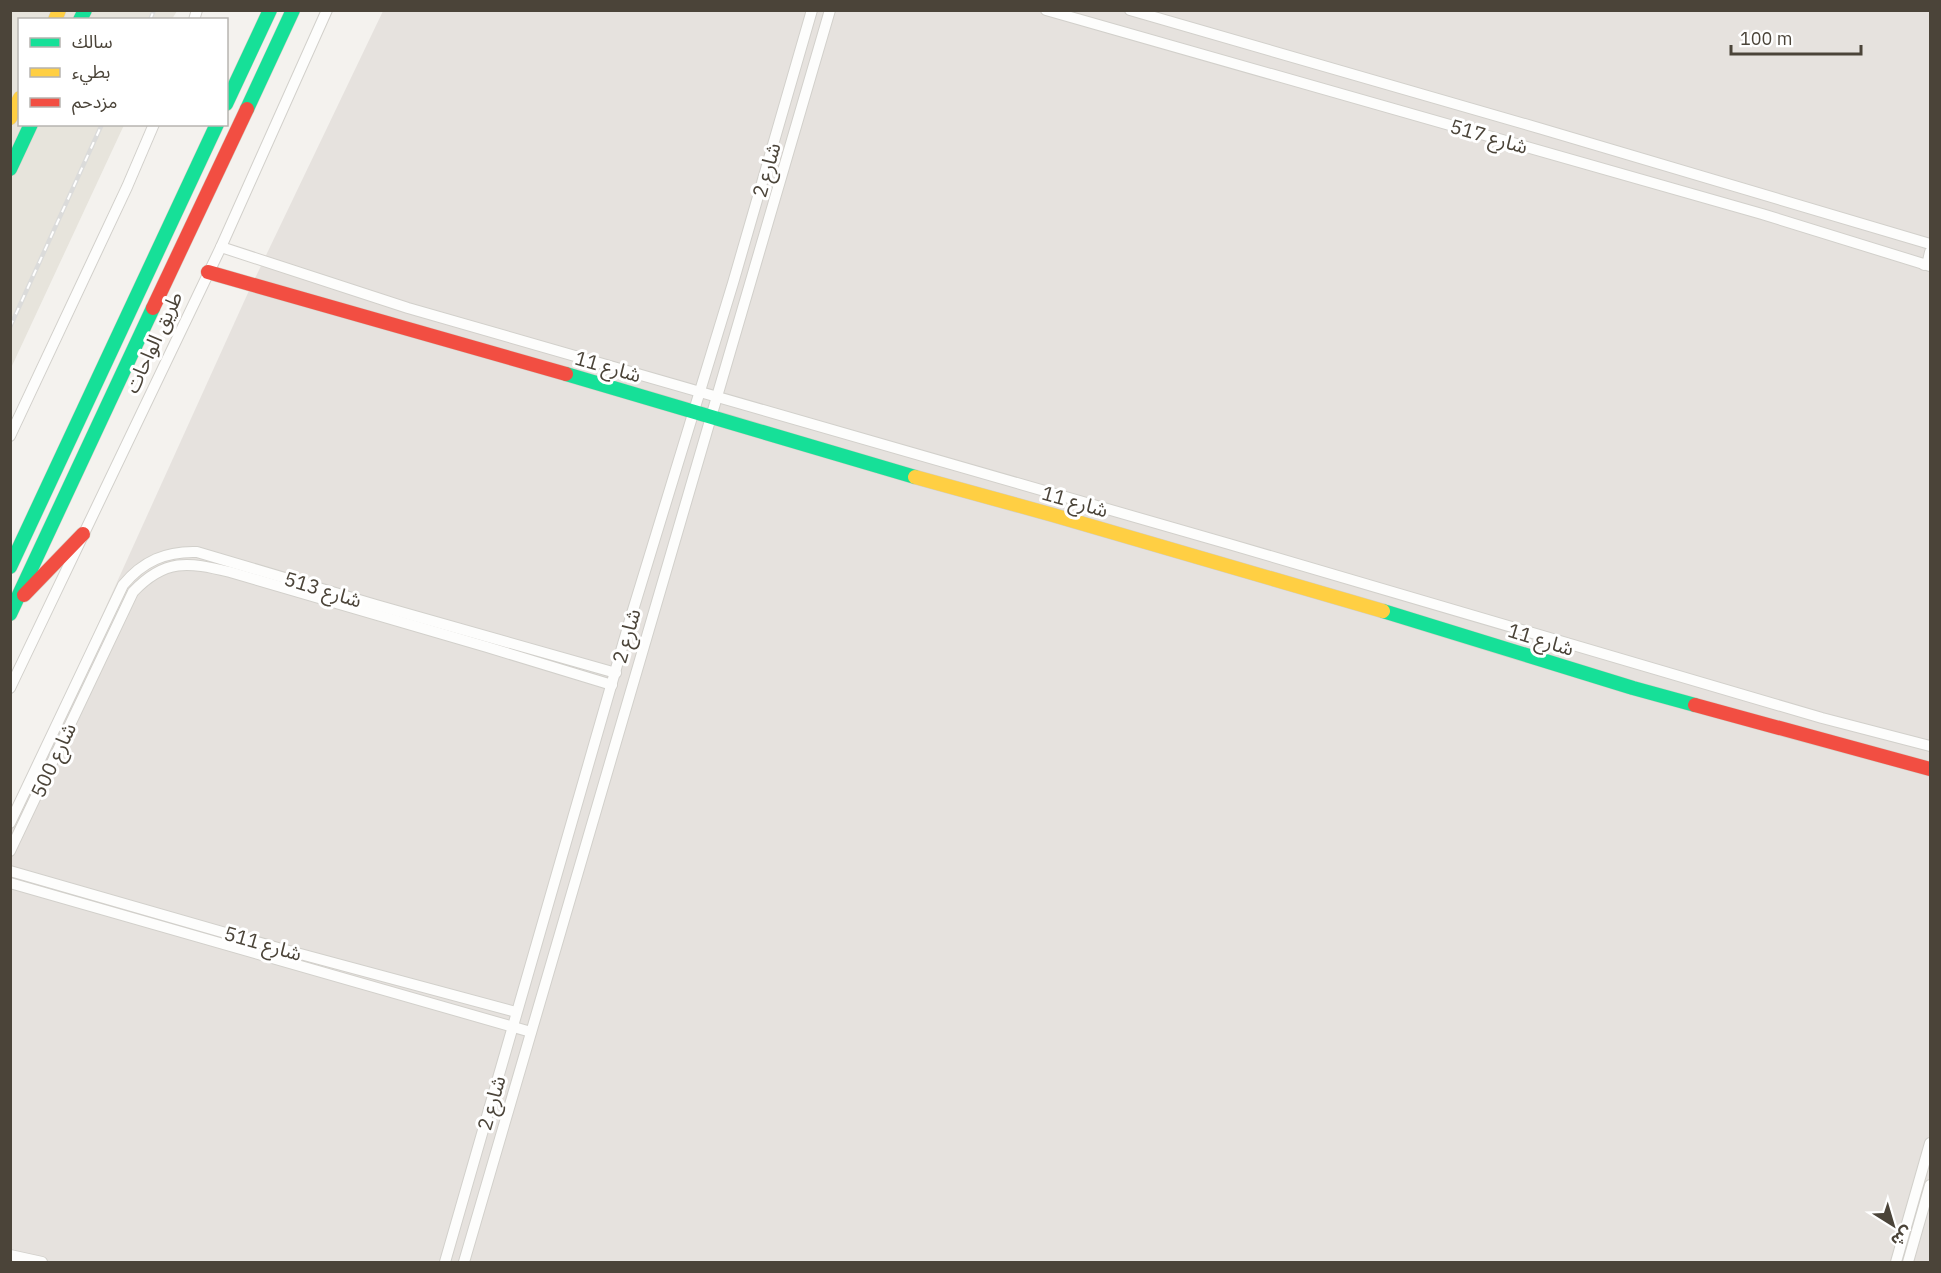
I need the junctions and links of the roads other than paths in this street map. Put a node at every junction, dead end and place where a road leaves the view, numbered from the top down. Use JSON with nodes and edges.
{"nodes":[{"id":1,"x":270,"y":10,"type":"edge"},
{"id":2,"x":292,"y":10,"type":"edge"},
{"id":3,"x":327,"y":10,"type":"edge"},
{"id":4,"x":812,"y":10,"type":"edge"},
{"id":5,"x":830,"y":10,"type":"edge"},
{"id":6,"x":1046,"y":10,"type":"edge"},
{"id":7,"x":1130,"y":10,"type":"edge"},
{"id":8,"x":228,"y":100,"type":"edge"},
{"id":9,"x":18,"y":102,"type":"edge"},
{"id":10,"x":10,"y":118,"type":"edge"},
{"id":11,"x":30,"y":126,"type":"edge"},
{"id":12,"x":153,"y":126,"type":"edge"},
{"id":13,"x":216,"y":126,"type":"edge"},
{"id":14,"x":10,"y":169,"type":"edge"},
{"id":15,"x":221,"y":247,"type":"junction"},
{"id":16,"x":1930,"y":247,"type":"edge"},
{"id":17,"x":1927,"y":266,"type":"edge"},
{"id":18,"x":208,"y":272,"type":"junction"},
{"id":19,"x":699,"y":392,"type":"junction"},
{"id":20,"x":717,"y":397,"type":"junction"},
{"id":21,"x":693,"y":411,"type":"junction"},
{"id":22,"x":712,"y":416,"type":"junction"},
{"id":23,"x":10,"y":436,"type":"edge"},
{"id":24,"x":83,"y":534,"type":"junction"},
{"id":25,"x":1229,"y":544,"type":"junction"},
{"id":26,"x":1222,"y":564,"type":"junction"},
{"id":27,"x":10,"y":567,"type":"edge"},
{"id":28,"x":231,"y":567,"type":"junction"},
{"id":29,"x":13,"y":609,"type":"edge"},
{"id":30,"x":488,"y":642,"type":"junction"},
{"id":31,"x":85,"y":664,"type":"junction"},
{"id":32,"x":96,"y":669,"type":"junction"},
{"id":33,"x":616,"y":673,"type":"junction"},
{"id":34,"x":611,"y":687,"type":"junction"},
{"id":35,"x":10,"y":688,"type":"edge"},
{"id":36,"x":630,"y":695,"type":"junction"},
{"id":37,"x":1930,"y":746,"type":"edge"},
{"id":38,"x":1930,"y":769,"type":"edge"},
{"id":39,"x":25,"y":806,"type":"junction"},
{"id":40,"x":10,"y":823,"type":"edge"},
{"id":41,"x":10,"y":851,"type":"edge"},
{"id":42,"x":10,"y":871,"type":"edge"},
{"id":43,"x":10,"y":883,"type":"edge"},
{"id":44,"x":516,"y":1012,"type":"junction"},
{"id":45,"x":512,"y":1027,"type":"junction"},
{"id":46,"x":531,"y":1032,"type":"junction"},
{"id":47,"x":1930,"y":1143,"type":"edge"},
{"id":48,"x":1925,"y":1197,"type":"edge"},
{"id":49,"x":10,"y":1255,"type":"edge"},
{"id":50,"x":42,"y":1263,"type":"edge"},
{"id":51,"x":445,"y":1263,"type":"edge"},
{"id":52,"x":464,"y":1263,"type":"edge"},
{"id":53,"x":1896,"y":1263,"type":"edge"},
{"id":54,"x":1908,"y":1263,"type":"edge"}],
"edges":[{"from":1,"to":8,"type":"main road"},
{"from":2,"to":29,"type":"main road","name":"طريق الواحات"},
{"from":3,"to":15,"type":"street","name":"طريق الواحات"},
{"from":4,"to":19,"type":"street","name":"شارع 2"},
{"from":5,"to":20,"type":"street","name":"شارع 2"},
{"from":6,"to":17,"type":"street","name":"شارع 517"},
{"from":7,"to":16,"type":"street","name":"شارع 517"},
{"from":9,"to":10,"type":"main road"},
{"from":11,"to":14,"type":"main road"},
{"from":12,"to":23,"type":"street"},
{"from":13,"to":27,"type":"main road","name":"طريق الواحات"},
{"from":15,"to":18,"type":"street","name":"طريق الواحات"},
{"from":15,"to":19,"type":"street","name":"شارع 11"},
{"from":16,"to":17,"type":"street"},
{"from":18,"to":21,"type":"main road","name":"شارع 11"},
{"from":18,"to":24,"type":"street","name":"طريق الواحات"},
{"from":19,"to":20,"type":"street","name":"شارع 11"},
{"from":19,"to":21,"type":"street","name":"شارع 2"},
{"from":20,"to":22,"type":"street","name":"شارع 2"},
{"from":20,"to":25,"type":"street","name":"شارع 11"},
{"from":21,"to":22,"type":"main road","name":"شارع 11"},
{"from":21,"to":33,"type":"street","name":"شارع 2"},
{"from":22,"to":26,"type":"main road","name":"شارع 11"},
{"from":22,"to":36,"type":"street","name":"شارع 2"},
{"from":24,"to":29,"type":"main road"},
{"from":24,"to":35,"type":"street","name":"طريق الواحات"},
{"from":25,"to":26,"type":"street"},
{"from":25,"to":37,"type":"street","name":"شارع 11"},
{"from":26,"to":38,"type":"main road","name":"شارع 11"},
{"from":28,"to":30,"type":"street","name":"شارع 513"},
{"from":28,"to":31,"type":"street","name":"شارع 513"},
{"from":28,"to":32,"type":"street","name":"شارع 513"},
{"from":30,"to":33,"type":"street","name":"شارع 513"},
{"from":30,"to":34,"type":"street","name":"شارع 513"},
{"from":31,"to":32,"type":"street"},
{"from":31,"to":39,"type":"street","name":"شارع 500"},
{"from":32,"to":39,"type":"street","name":"شارع 500"},
{"from":33,"to":34,"type":"street","name":"شارع 2"},
{"from":34,"to":36,"type":"street","name":"شارع 513"},
{"from":34,"to":44,"type":"street","name":"شارع 2"},
{"from":36,"to":46,"type":"street","name":"شارع 2"},
{"from":39,"to":40,"type":"street","name":"شارع 500"},
{"from":39,"to":41,"type":"street","name":"شارع 500"},
{"from":42,"to":44,"type":"street","name":"شارع 511"},
{"from":43,"to":45,"type":"street","name":"شارع 511"},
{"from":44,"to":45,"type":"street","name":"شارع 2"},
{"from":45,"to":46,"type":"street","name":"شارع 511"},
{"from":45,"to":51,"type":"street","name":"شارع 2"},
{"from":46,"to":52,"type":"street","name":"شارع 2"},
{"from":47,"to":48,"type":"street"},
{"from":48,"to":53,"type":"street"},
{"from":48,"to":54,"type":"street"},
{"from":49,"to":50,"type":"street"}]}
